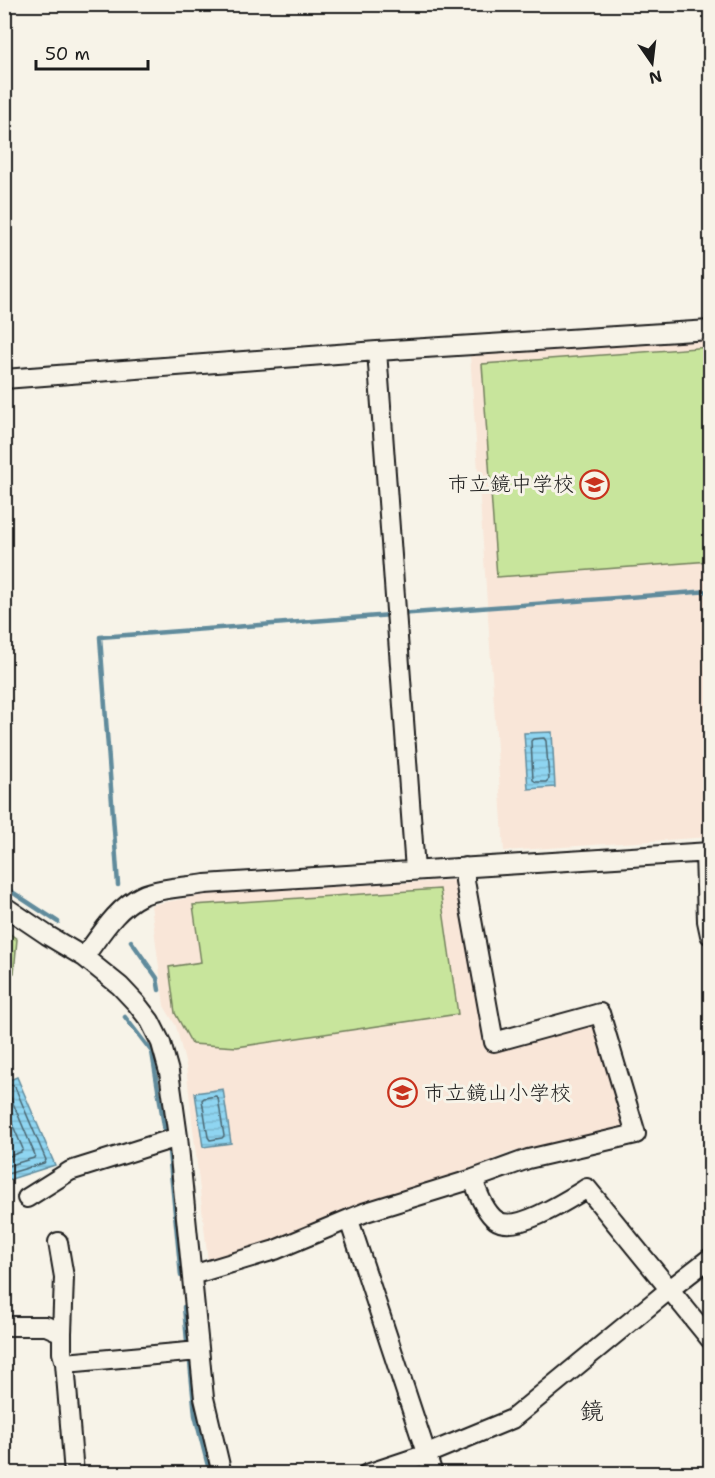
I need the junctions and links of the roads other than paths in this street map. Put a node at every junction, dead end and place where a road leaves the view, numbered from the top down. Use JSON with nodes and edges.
{"nodes":[{"id":1,"x":711,"y":330,"type":"edge"},
{"id":2,"x":377,"y":351,"type":"junction"},
{"id":3,"x":4,"y":379,"type":"edge"},
{"id":4,"x":708,"y":852,"type":"edge"},
{"id":5,"x":465,"y":867,"type":"junction"},
{"id":6,"x":415,"y":870,"type":"junction"},
{"id":7,"x":4,"y":906,"type":"edge"},
{"id":8,"x":711,"y":935,"type":"edge"},
{"id":9,"x":84,"y":957,"type":"junction"},
{"id":10,"x":178,"y":1137,"type":"junction"},
{"id":11,"x":473,"y":1179,"type":"junction"},
{"id":12,"x":27,"y":1198,"type":"dead end"},
{"id":13,"x":350,"y":1220,"type":"junction"},
{"id":14,"x":58,"y":1242,"type":"dead end"},
{"id":15,"x":711,"y":1258,"type":"edge"},
{"id":16,"x":192,"y":1275,"type":"junction"},
{"id":17,"x":670,"y":1289,"type":"junction"},
{"id":18,"x":4,"y":1326,"type":"edge"},
{"id":19,"x":62,"y":1334,"type":"junction"},
{"id":20,"x":711,"y":1339,"type":"edge"},
{"id":21,"x":199,"y":1351,"type":"junction"},
{"id":22,"x":65,"y":1363,"type":"junction"},
{"id":23,"x":427,"y":1454,"type":"junction"},
{"id":24,"x":74,"y":1473,"type":"edge"},
{"id":25,"x":222,"y":1473,"type":"edge"},
{"id":26,"x":367,"y":1473,"type":"edge"},
{"id":27,"x":433,"y":1473,"type":"edge"}],
"edges":[{"from":1,"to":2,"type":"street"},
{"from":2,"to":3,"type":"street"},
{"from":2,"to":6,"type":"street"},
{"from":4,"to":5,"type":"street"},
{"from":4,"to":8,"type":"street"},
{"from":5,"to":6,"type":"street"},
{"from":5,"to":11,"type":"street"},
{"from":6,"to":9,"type":"street"},
{"from":7,"to":9,"type":"street"},
{"from":9,"to":10,"type":"street"},
{"from":10,"to":12,"type":"street"},
{"from":10,"to":16,"type":"street"},
{"from":11,"to":13,"type":"street"},
{"from":11,"to":17,"type":"street"},
{"from":13,"to":16,"type":"street"},
{"from":13,"to":23,"type":"street"},
{"from":14,"to":19,"type":"street"},
{"from":15,"to":17,"type":"street"},
{"from":16,"to":21,"type":"street"},
{"from":17,"to":20,"type":"street"},
{"from":17,"to":23,"type":"street"},
{"from":18,"to":19,"type":"street"},
{"from":19,"to":22,"type":"street"},
{"from":21,"to":22,"type":"street"},
{"from":21,"to":25,"type":"street"},
{"from":22,"to":24,"type":"street"},
{"from":23,"to":26,"type":"street"},
{"from":23,"to":27,"type":"street"}]}
